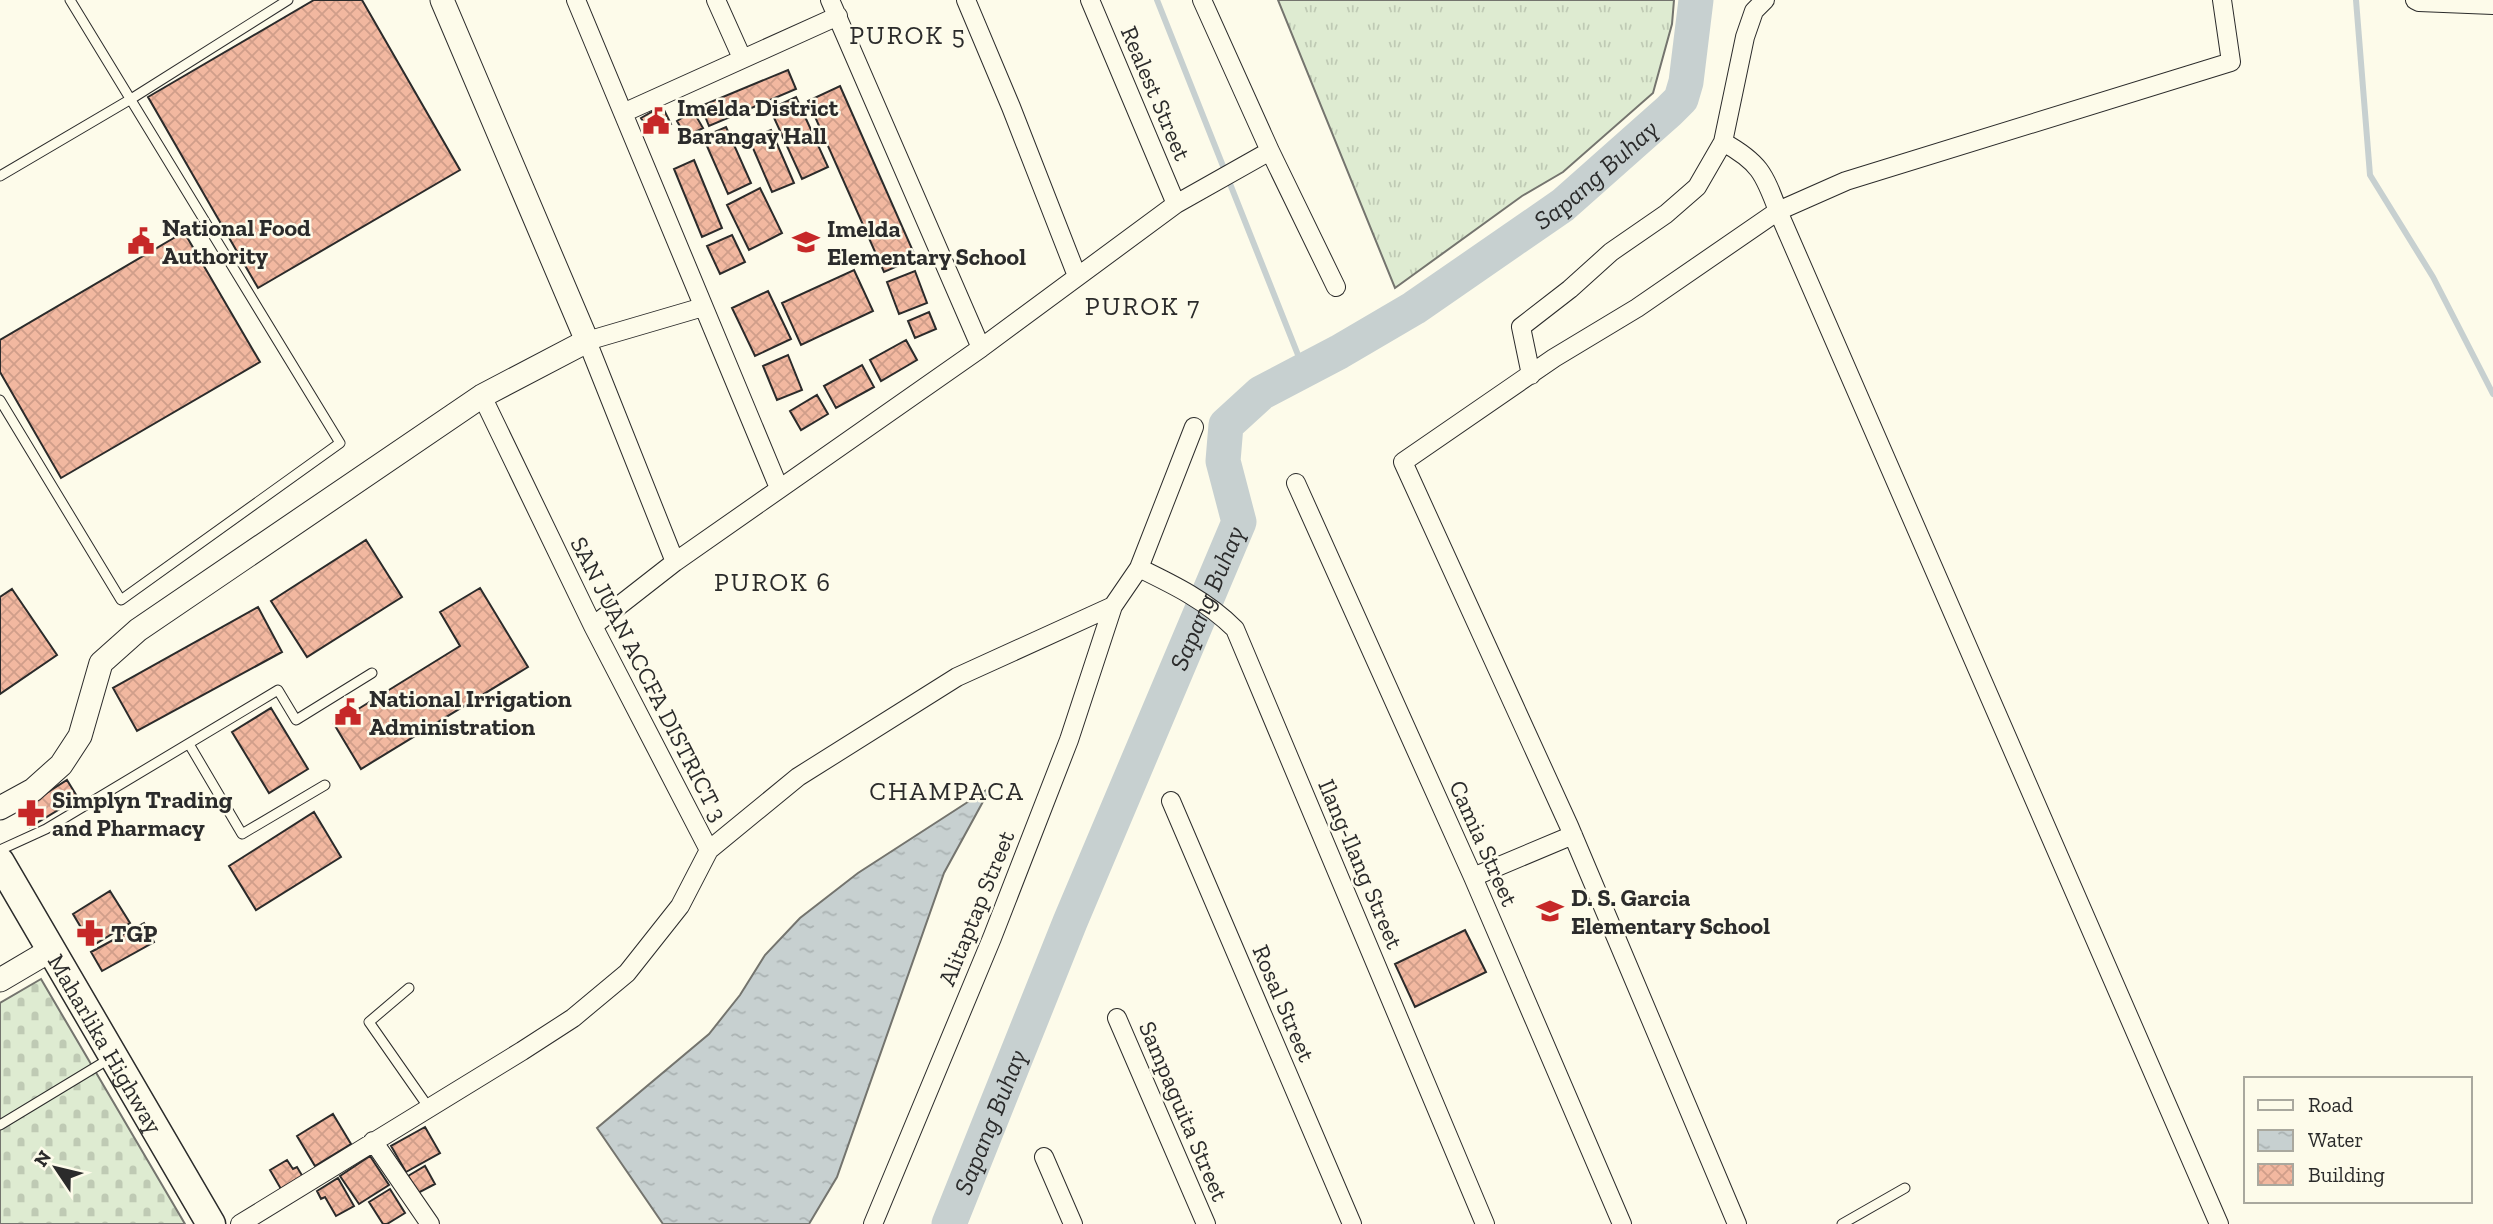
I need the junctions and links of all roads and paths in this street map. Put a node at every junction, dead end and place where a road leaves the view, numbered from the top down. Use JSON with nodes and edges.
{"nodes":[{"id":1,"x":70,"y":0,"type":"edge"},
{"id":2,"x":288,"y":0,"type":"edge"},
{"id":3,"x":442,"y":0,"type":"edge"},
{"id":4,"x":576,"y":0,"type":"edge"},
{"id":5,"x":716,"y":0,"type":"edge"},
{"id":6,"x":966,"y":0,"type":"edge"},
{"id":7,"x":1090,"y":0,"type":"edge"},
{"id":8,"x":1202,"y":0,"type":"edge"},
{"id":9,"x":1765,"y":0,"type":"edge"},
{"id":10,"x":2222,"y":0,"type":"edge"},
{"id":11,"x":2416,"y":0,"type":"edge"},
{"id":12,"x":2493,"y":5,"type":"edge"},
{"id":13,"x":834,"y":8,"type":"edge"},
{"id":14,"x":742,"y":58,"type":"junction"},
{"id":15,"x":131,"y":99,"type":"junction"},
{"id":16,"x":623,"y":113,"type":"junction"},
{"id":17,"x":1723,"y":142,"type":"junction"},
{"id":18,"x":1270,"y":150,"type":"junction"},
{"id":19,"x":0,"y":176,"type":"edge"},
{"id":20,"x":1176,"y":204,"type":"junction"},
{"id":21,"x":1778,"y":211,"type":"junction"},
{"id":22,"x":1077,"y":276,"type":"junction"},
{"id":23,"x":1336,"y":287,"type":"dead end"},
{"id":24,"x":703,"y":307,"type":"junction"},
{"id":25,"x":587,"y":341,"type":"junction"},
{"id":26,"x":981,"y":348,"type":"junction"},
{"id":27,"x":1531,"y":375,"type":"junction"},
{"id":28,"x":482,"y":396,"type":"junction"},
{"id":29,"x":0,"y":400,"type":"edge"},
{"id":30,"x":1194,"y":427,"type":"dead end"},
{"id":31,"x":1296,"y":483,"type":"dead end"},
{"id":32,"x":779,"y":488,"type":"junction"},
{"id":33,"x":675,"y":562,"type":"junction"},
{"id":34,"x":1139,"y":569,"type":"junction"},
{"id":35,"x":1113,"y":606,"type":"junction"},
{"id":36,"x":593,"y":626,"type":"junction"},
{"id":37,"x":372,"y":673,"type":"dead end"},
{"id":38,"x":189,"y":744,"type":"junction"},
{"id":39,"x":325,"y":785,"type":"dead end"},
{"id":40,"x":1171,"y":801,"type":"dead end"},
{"id":41,"x":0,"y":808,"type":"edge"},
{"id":42,"x":1573,"y":835,"type":"junction"},
{"id":43,"x":709,"y":849,"type":"junction"},
{"id":44,"x":0,"y":860,"type":"edge"},
{"id":45,"x":1473,"y":877,"type":"junction"},
{"id":46,"x":51,"y":950,"type":"junction"},
{"id":47,"x":0,"y":980,"type":"edge"},
{"id":48,"x":409,"y":988,"type":"dead end"},
{"id":49,"x":1117,"y":1018,"type":"dead end"},
{"id":50,"x":113,"y":1057,"type":"junction"},
{"id":51,"x":429,"y":1108,"type":"junction"},
{"id":52,"x":0,"y":1125,"type":"edge"},
{"id":53,"x":373,"y":1141,"type":"junction"},
{"id":54,"x":1044,"y":1157,"type":"dead end"},
{"id":55,"x":1905,"y":1188,"type":"dead end"},
{"id":56,"x":211,"y":1224,"type":"edge"},
{"id":57,"x":240,"y":1224,"type":"edge"},
{"id":58,"x":430,"y":1224,"type":"edge"},
{"id":59,"x":873,"y":1224,"type":"edge"},
{"id":60,"x":1073,"y":1224,"type":"edge"},
{"id":61,"x":1206,"y":1224,"type":"edge"},
{"id":62,"x":1352,"y":1224,"type":"edge"},
{"id":63,"x":1485,"y":1224,"type":"edge"},
{"id":64,"x":1622,"y":1224,"type":"edge"},
{"id":65,"x":1738,"y":1224,"type":"edge"},
{"id":66,"x":1842,"y":1224,"type":"edge"},
{"id":67,"x":2219,"y":1224,"type":"edge"}],
"edges":[{"from":1,"to":15,"type":"lane"},
{"from":2,"to":15,"type":"lane"},
{"from":3,"to":25,"type":"street"},
{"from":4,"to":16,"type":"street"},
{"from":5,"to":14,"type":"street"},
{"from":6,"to":22,"type":"street"},
{"from":7,"to":20,"type":"street","name":"Realest Street"},
{"from":8,"to":18,"type":"street"},
{"from":9,"to":17,"type":"street"},
{"from":10,"to":21,"type":"street"},
{"from":11,"to":12,"type":"street"},
{"from":13,"to":14,"type":"street"},
{"from":13,"to":26,"type":"street"},
{"from":14,"to":16,"type":"street"},
{"from":15,"to":19,"type":"lane"},
{"from":15,"to":29,"type":"lane"},
{"from":16,"to":24,"type":"street"},
{"from":17,"to":21,"type":"street"},
{"from":17,"to":27,"type":"street"},
{"from":18,"to":20,"type":"street"},
{"from":18,"to":23,"type":"street"},
{"from":20,"to":22,"type":"street"},
{"from":21,"to":27,"type":"street"},
{"from":21,"to":67,"type":"street"},
{"from":22,"to":26,"type":"street"},
{"from":24,"to":25,"type":"street"},
{"from":24,"to":32,"type":"street"},
{"from":25,"to":28,"type":"street"},
{"from":25,"to":33,"type":"street"},
{"from":26,"to":32,"type":"street"},
{"from":27,"to":42,"type":"street"},
{"from":28,"to":36,"type":"street","name":"SAN JUAN ACCFA DISTRICT 3"},
{"from":28,"to":41,"type":"street"},
{"from":30,"to":34,"type":"street","name":"Alitaptap Street"},
{"from":31,"to":45,"type":"street","name":"Camia Street"},
{"from":32,"to":33,"type":"street"},
{"from":33,"to":36,"type":"street"},
{"from":34,"to":35,"type":"street","name":"Alitaptap Street"},
{"from":34,"to":63,"type":"street","name":"Ilang-Ilang Street"},
{"from":35,"to":43,"type":"street"},
{"from":35,"to":59,"type":"street","name":"Alitaptap Street"},
{"from":36,"to":43,"type":"street","name":"SAN JUAN ACCFA DISTRICT 3"},
{"from":37,"to":38,"type":"lane"},
{"from":38,"to":39,"type":"lane"},
{"from":38,"to":44,"type":"lane"},
{"from":40,"to":62,"type":"street","name":"Rosal Street"},
{"from":42,"to":45,"type":"street"},
{"from":42,"to":65,"type":"street"},
{"from":43,"to":51,"type":"street","name":"SAN JUAN ACCFA DISTRICT 3"},
{"from":44,"to":46,"type":"main road","name":"Maharlika Highway"},
{"from":45,"to":64,"type":"street","name":"Camia Street"},
{"from":46,"to":47,"type":"street"},
{"from":46,"to":50,"type":"main road","name":"Maharlika Highway"},
{"from":48,"to":51,"type":"lane"},
{"from":49,"to":61,"type":"street","name":"Sampaguita Street"},
{"from":50,"to":52,"type":"lane"},
{"from":50,"to":56,"type":"main road","name":"Maharlika Highway"},
{"from":51,"to":53,"type":"street","name":"SAN JUAN ACCFA DISTRICT 3"},
{"from":53,"to":57,"type":"street","name":"SAN JUAN ACCFA DISTRICT 3"},
{"from":53,"to":58,"type":"street"},
{"from":54,"to":60,"type":"street"},
{"from":55,"to":66,"type":"lane"}]}
